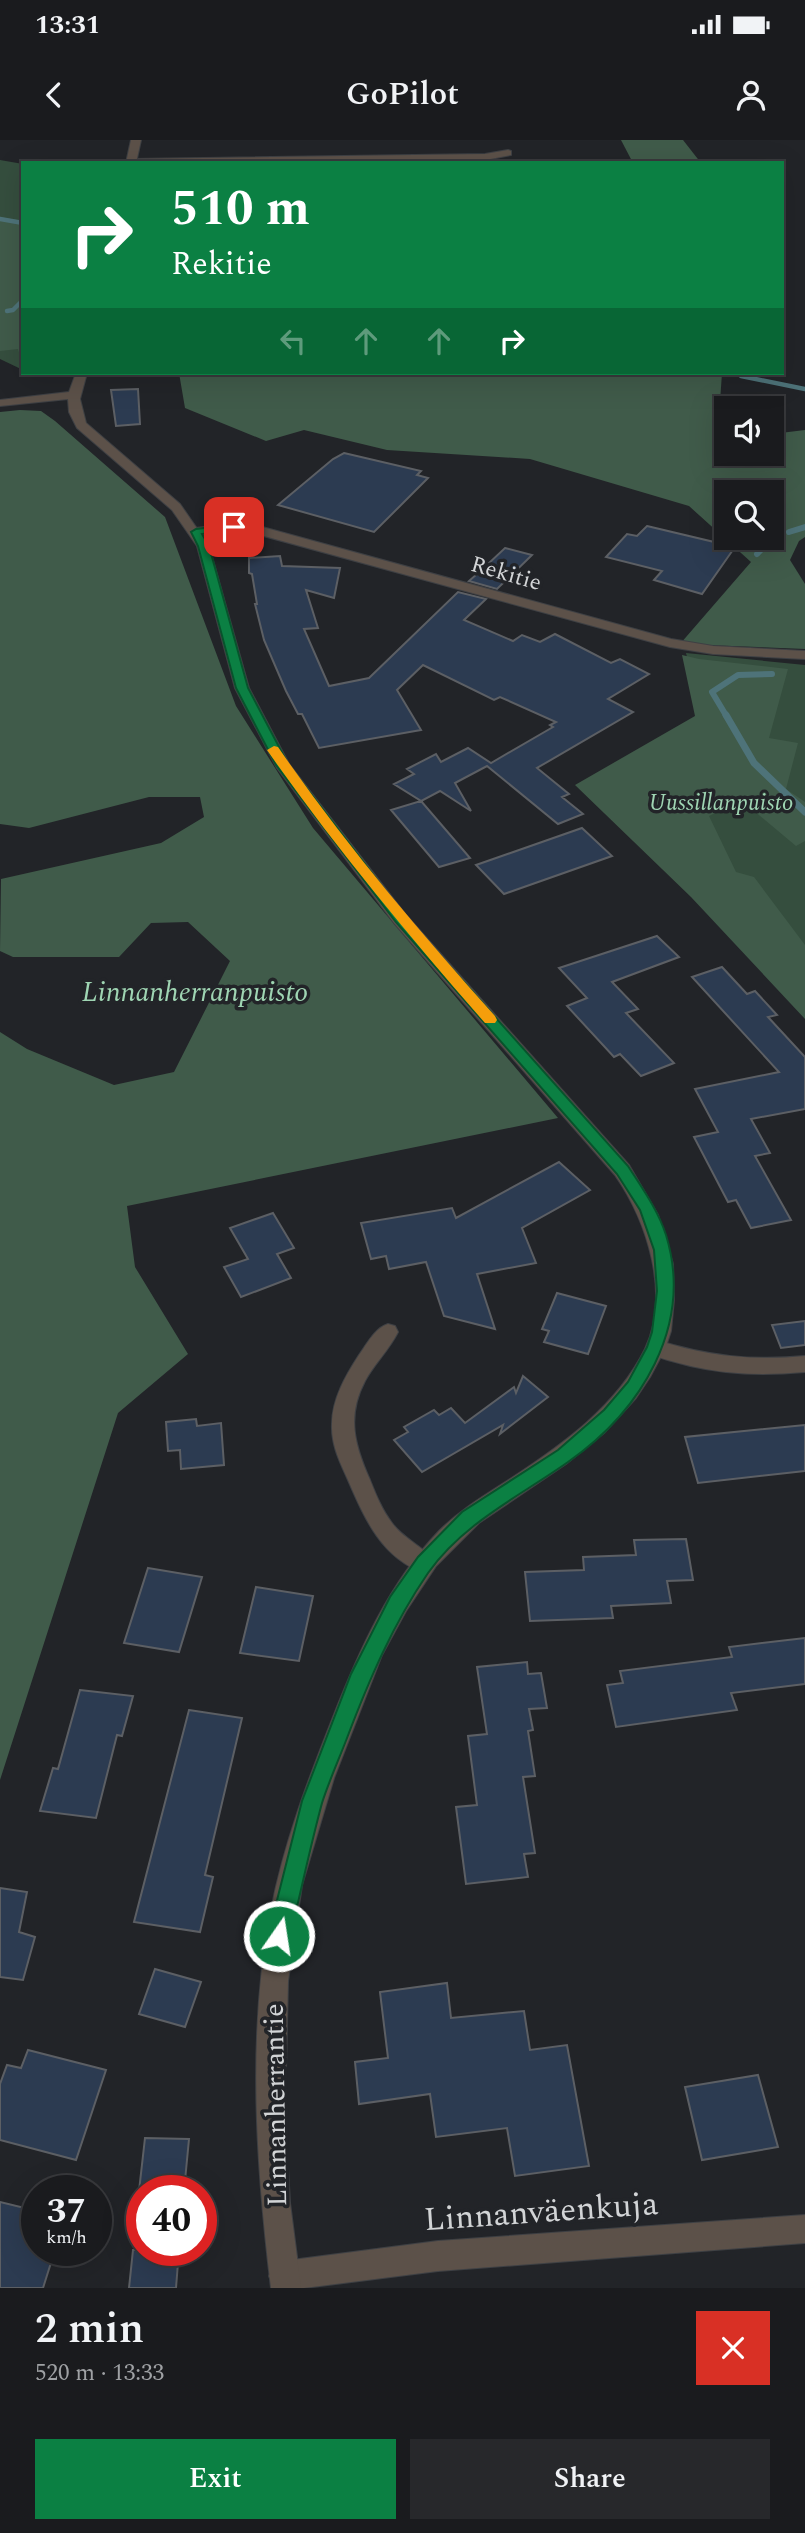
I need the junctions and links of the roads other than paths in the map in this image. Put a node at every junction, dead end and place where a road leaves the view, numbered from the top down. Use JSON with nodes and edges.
{"nodes":[{"id":1,"x":136,"y":140,"type":"edge"},
{"id":2,"x":508,"y":153,"type":"dead end"},
{"id":3,"x":131,"y":161,"type":"edge"},
{"id":4,"x":199,"y":161,"type":"edge"},
{"id":5,"x":80,"y":375,"type":"edge"},
{"id":6,"x":73,"y":395,"type":"junction"},
{"id":7,"x":0,"y":403,"type":"edge"},
{"id":8,"x":196,"y":532,"type":"junction"},
{"id":9,"x":805,"y":655,"type":"edge"},
{"id":10,"x":388,"y":1332,"type":"dead end"},
{"id":11,"x":656,"y":1348,"type":"junction"},
{"id":12,"x":805,"y":1364,"type":"edge"},
{"id":13,"x":424,"y":1563,"type":"junction"},
{"id":14,"x":805,"y":2229,"type":"edge"},
{"id":15,"x":285,"y":2282,"type":"edge"}],
"edges":[{"from":1,"to":3,"type":"street"},
{"from":2,"to":4,"type":"street"},
{"from":5,"to":6,"type":"street"},
{"from":6,"to":7,"type":"street"},
{"from":6,"to":8,"type":"street","name":"Linnanherrantie"},
{"from":8,"to":9,"type":"street","name":"Rekitie"},
{"from":8,"to":11,"type":"street","name":"Linnanherrantie"},
{"from":10,"to":13,"type":"street"},
{"from":11,"to":12,"type":"street"},
{"from":11,"to":13,"type":"street","name":"Linnanherrantie"},
{"from":13,"to":15,"type":"street","name":"Linnanherrantie"},
{"from":14,"to":15,"type":"street","name":"Linnanväenkuja"}]}
